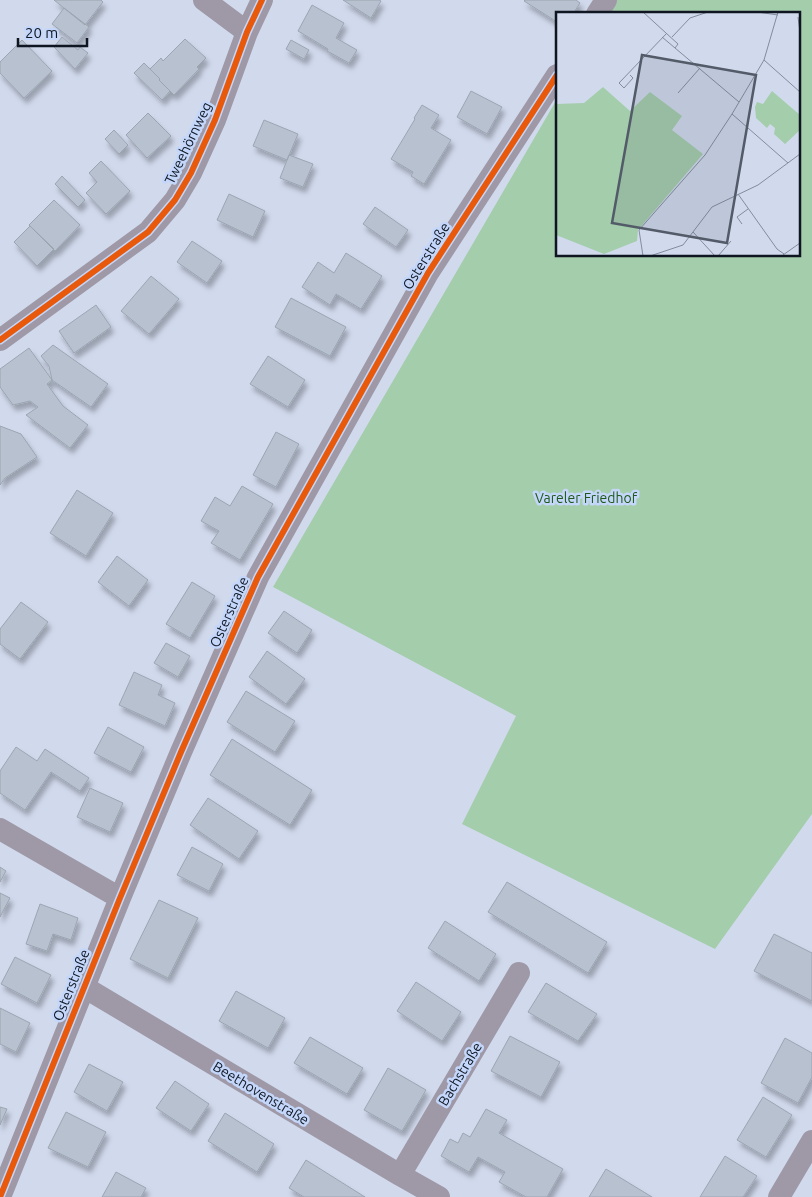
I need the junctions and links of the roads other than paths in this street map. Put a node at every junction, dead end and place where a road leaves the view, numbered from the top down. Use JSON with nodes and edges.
{"nodes":[{"id":1,"x":204,"y":0,"type":"edge"},
{"id":2,"x":262,"y":0,"type":"edge"},
{"id":3,"x":606,"y":0,"type":"edge"},
{"id":4,"x":598,"y":12,"type":"edge"},
{"id":5,"x":247,"y":32,"type":"junction"},
{"id":6,"x":556,"y":77,"type":"edge"},
{"id":7,"x":0,"y":340,"type":"edge"},
{"id":8,"x":0,"y":829,"type":"edge"},
{"id":9,"x":120,"y":898,"type":"junction"},
{"id":10,"x":519,"y":973,"type":"dead end"},
{"id":11,"x":84,"y":987,"type":"junction"},
{"id":12,"x":812,"y":1141,"type":"edge"},
{"id":13,"x":400,"y":1175,"type":"junction"},
{"id":14,"x":0,"y":1197,"type":"edge"},
{"id":15,"x":439,"y":1197,"type":"edge"},
{"id":16,"x":780,"y":1197,"type":"edge"}],
"edges":[{"from":1,"to":5,"type":"street"},
{"from":2,"to":5,"type":"street","name":"Tweehörnweg"},
{"from":3,"to":4,"type":"street"},
{"from":5,"to":7,"type":"street","name":"Tweehörnweg"},
{"from":6,"to":9,"type":"street","name":"Osterstraße"},
{"from":8,"to":9,"type":"street"},
{"from":9,"to":11,"type":"street","name":"Osterstraße"},
{"from":10,"to":13,"type":"street","name":"Bachstraße"},
{"from":11,"to":13,"type":"street","name":"Beethovenstraße"},
{"from":11,"to":14,"type":"street","name":"Osterstraße"},
{"from":12,"to":16,"type":"street"},
{"from":13,"to":15,"type":"street","name":"Beethovenstraße"}]}
